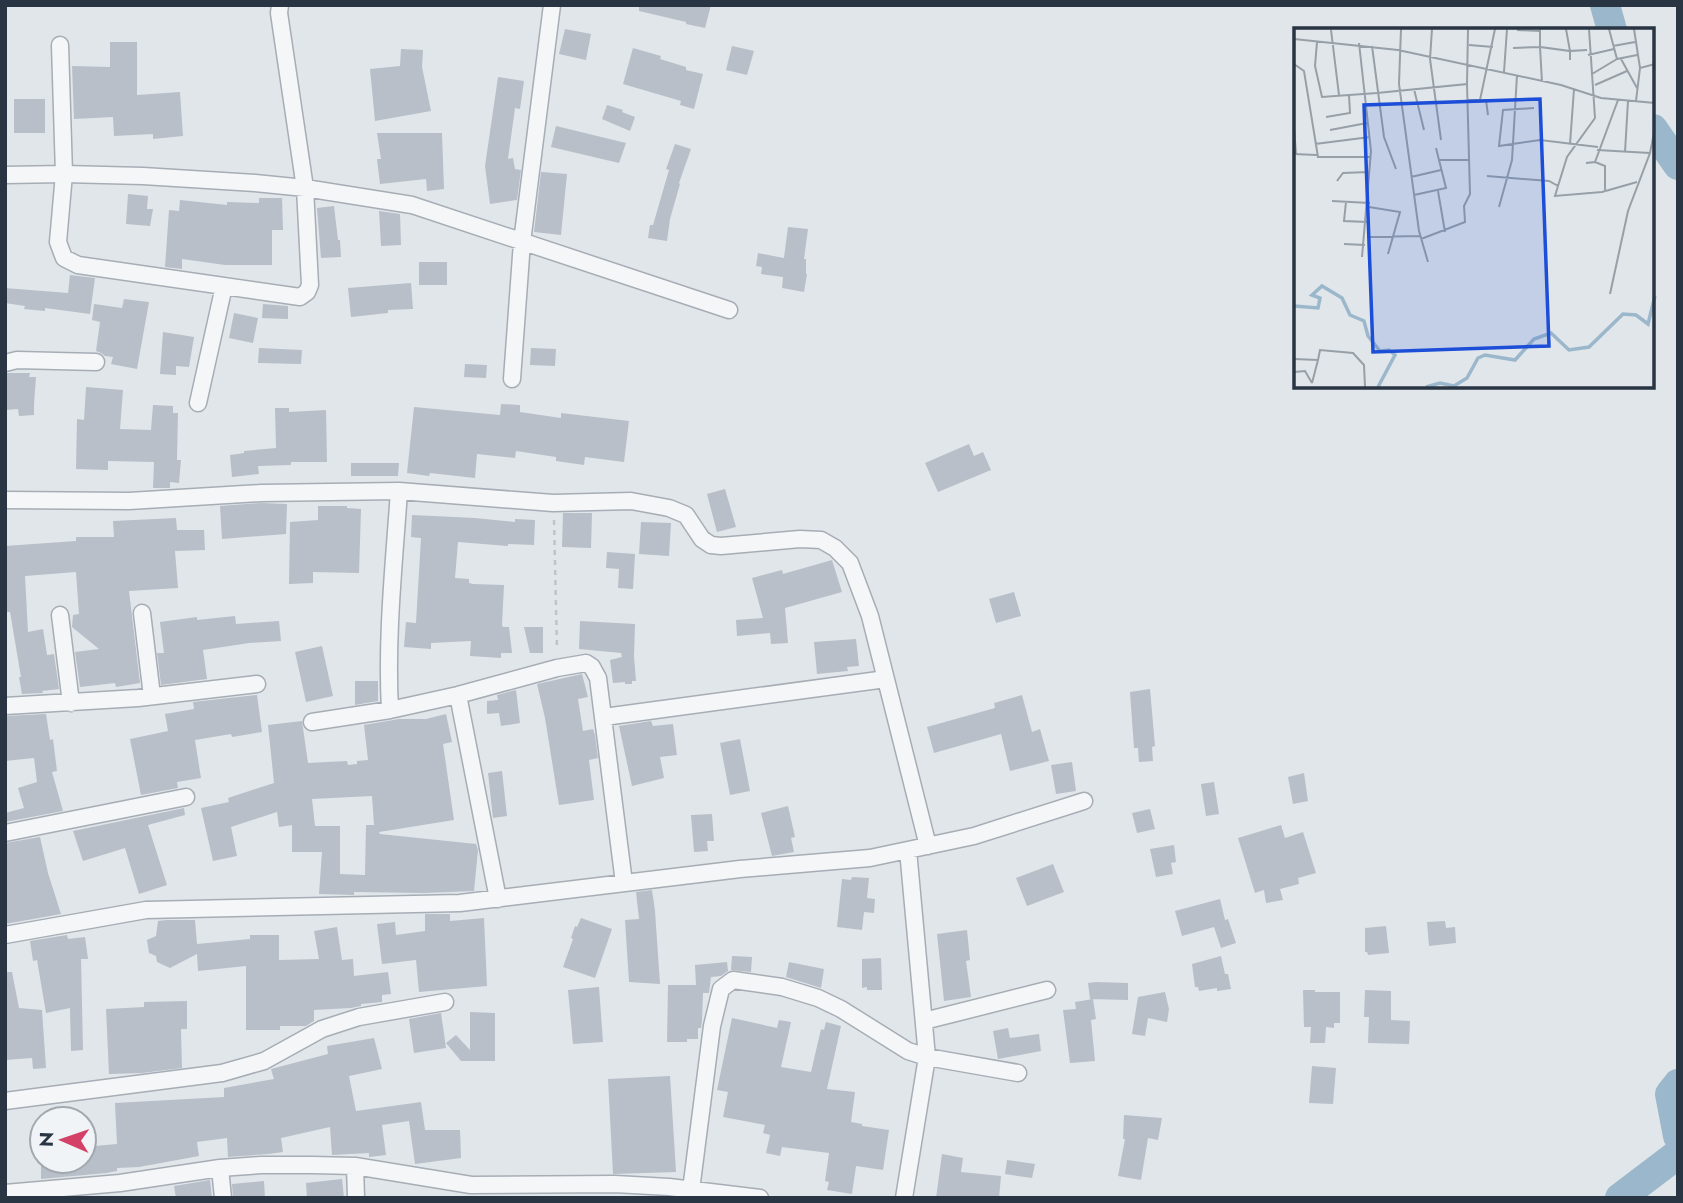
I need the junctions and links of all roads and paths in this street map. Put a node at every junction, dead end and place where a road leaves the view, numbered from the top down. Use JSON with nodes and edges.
{"nodes":[{"id":1,"x":280,"y":5,"type":"edge"},
{"id":2,"x":552,"y":5,"type":"edge"},
{"id":3,"x":60,"y":45,"type":"dead end"},
{"id":4,"x":64,"y":174,"type":"junction"},
{"id":5,"x":5,"y":175,"type":"edge"},
{"id":6,"x":305,"y":188,"type":"junction"},
{"id":7,"x":522,"y":242,"type":"junction"},
{"id":8,"x":224,"y":286,"type":"junction"},
{"id":9,"x":729,"y":310,"type":"dead end"},
{"id":10,"x":96,"y":362,"type":"dead end"},
{"id":11,"x":5,"y":363,"type":"edge"},
{"id":12,"x":512,"y":379,"type":"dead end"},
{"id":13,"x":198,"y":403,"type":"dead end"},
{"id":14,"x":399,"y":491,"type":"junction"},
{"id":15,"x":5,"y":500,"type":"edge"},
{"id":16,"x":553,"y":503,"type":"junction"},
{"id":17,"x":142,"y":613,"type":"dead end"},
{"id":18,"x":60,"y":615,"type":"dead end"},
{"id":19,"x":557,"y":668,"type":"junction"},
{"id":20,"x":886,"y":679,"type":"junction"},
{"id":21,"x":257,"y":684,"type":"dead end"},
{"id":22,"x":458,"y":695,"type":"junction"},
{"id":23,"x":152,"y":696,"type":"junction"},
{"id":24,"x":71,"y":703,"type":"junction"},
{"id":25,"x":5,"y":706,"type":"edge"},
{"id":26,"x":390,"y":710,"type":"junction"},
{"id":27,"x":604,"y":717,"type":"junction"},
{"id":28,"x":312,"y":722,"type":"dead end"},
{"id":29,"x":186,"y":797,"type":"dead end"},
{"id":30,"x":1084,"y":801,"type":"dead end"},
{"id":31,"x":5,"y":833,"type":"edge"},
{"id":32,"x":928,"y":846,"type":"junction"},
{"id":33,"x":908,"y":850,"type":"junction"},
{"id":34,"x":624,"y":883,"type":"junction"},
{"id":35,"x":498,"y":899,"type":"junction"},
{"id":36,"x":5,"y":935,"type":"edge"},
{"id":37,"x":1047,"y":990,"type":"dead end"},
{"id":38,"x":445,"y":1002,"type":"dead end"},
{"id":39,"x":924,"y":1021,"type":"junction"},
{"id":40,"x":927,"y":1056,"type":"junction"},
{"id":41,"x":1018,"y":1073,"type":"dead end"},
{"id":42,"x":5,"y":1101,"type":"edge"},
{"id":43,"x":355,"y":1166,"type":"junction"},
{"id":44,"x":220,"y":1168,"type":"junction"},
{"id":45,"x":121,"y":1190,"type":"edge"},
{"id":46,"x":691,"y":1190,"type":"junction"},
{"id":47,"x":459,"y":1191,"type":"edge"},
{"id":48,"x":668,"y":1192,"type":"edge"},
{"id":49,"x":5,"y":1193,"type":"edge"},
{"id":50,"x":223,"y":1198,"type":"edge"},
{"id":51,"x":356,"y":1198,"type":"edge"},
{"id":52,"x":760,"y":1198,"type":"edge"},
{"id":53,"x":904,"y":1198,"type":"edge"}],
"edges":[{"from":1,"to":6,"type":"street"},
{"from":2,"to":7,"type":"street"},
{"from":3,"to":4,"type":"street"},
{"from":4,"to":5,"type":"street"},
{"from":4,"to":6,"type":"street"},
{"from":4,"to":8,"type":"street"},
{"from":6,"to":7,"type":"street"},
{"from":6,"to":8,"type":"street"},
{"from":7,"to":9,"type":"street"},
{"from":7,"to":12,"type":"street"},
{"from":8,"to":13,"type":"street"},
{"from":10,"to":11,"type":"street"},
{"from":14,"to":15,"type":"street"},
{"from":14,"to":16,"type":"street"},
{"from":14,"to":26,"type":"street"},
{"from":16,"to":19,"type":"path"},
{"from":16,"to":20,"type":"street"},
{"from":17,"to":23,"type":"street"},
{"from":18,"to":24,"type":"street"},
{"from":19,"to":22,"type":"street"},
{"from":19,"to":27,"type":"street"},
{"from":20,"to":27,"type":"street"},
{"from":20,"to":32,"type":"street"},
{"from":21,"to":23,"type":"street"},
{"from":22,"to":26,"type":"street"},
{"from":22,"to":35,"type":"street"},
{"from":23,"to":24,"type":"street"},
{"from":24,"to":25,"type":"street"},
{"from":26,"to":28,"type":"street"},
{"from":27,"to":34,"type":"street"},
{"from":29,"to":31,"type":"street"},
{"from":30,"to":32,"type":"street"},
{"from":32,"to":33,"type":"street"},
{"from":33,"to":34,"type":"street"},
{"from":33,"to":39,"type":"street"},
{"from":34,"to":35,"type":"street"},
{"from":35,"to":36,"type":"street"},
{"from":37,"to":39,"type":"street"},
{"from":38,"to":42,"type":"street"},
{"from":39,"to":40,"type":"street"},
{"from":40,"to":41,"type":"street"},
{"from":40,"to":46,"type":"street"},
{"from":40,"to":53,"type":"street"},
{"from":43,"to":44,"type":"street"},
{"from":43,"to":47,"type":"street"},
{"from":43,"to":51,"type":"street"},
{"from":44,"to":45,"type":"street"},
{"from":44,"to":50,"type":"street"},
{"from":45,"to":49,"type":"street"},
{"from":46,"to":48,"type":"street"},
{"from":46,"to":52,"type":"street"},
{"from":47,"to":48,"type":"street"}]}
